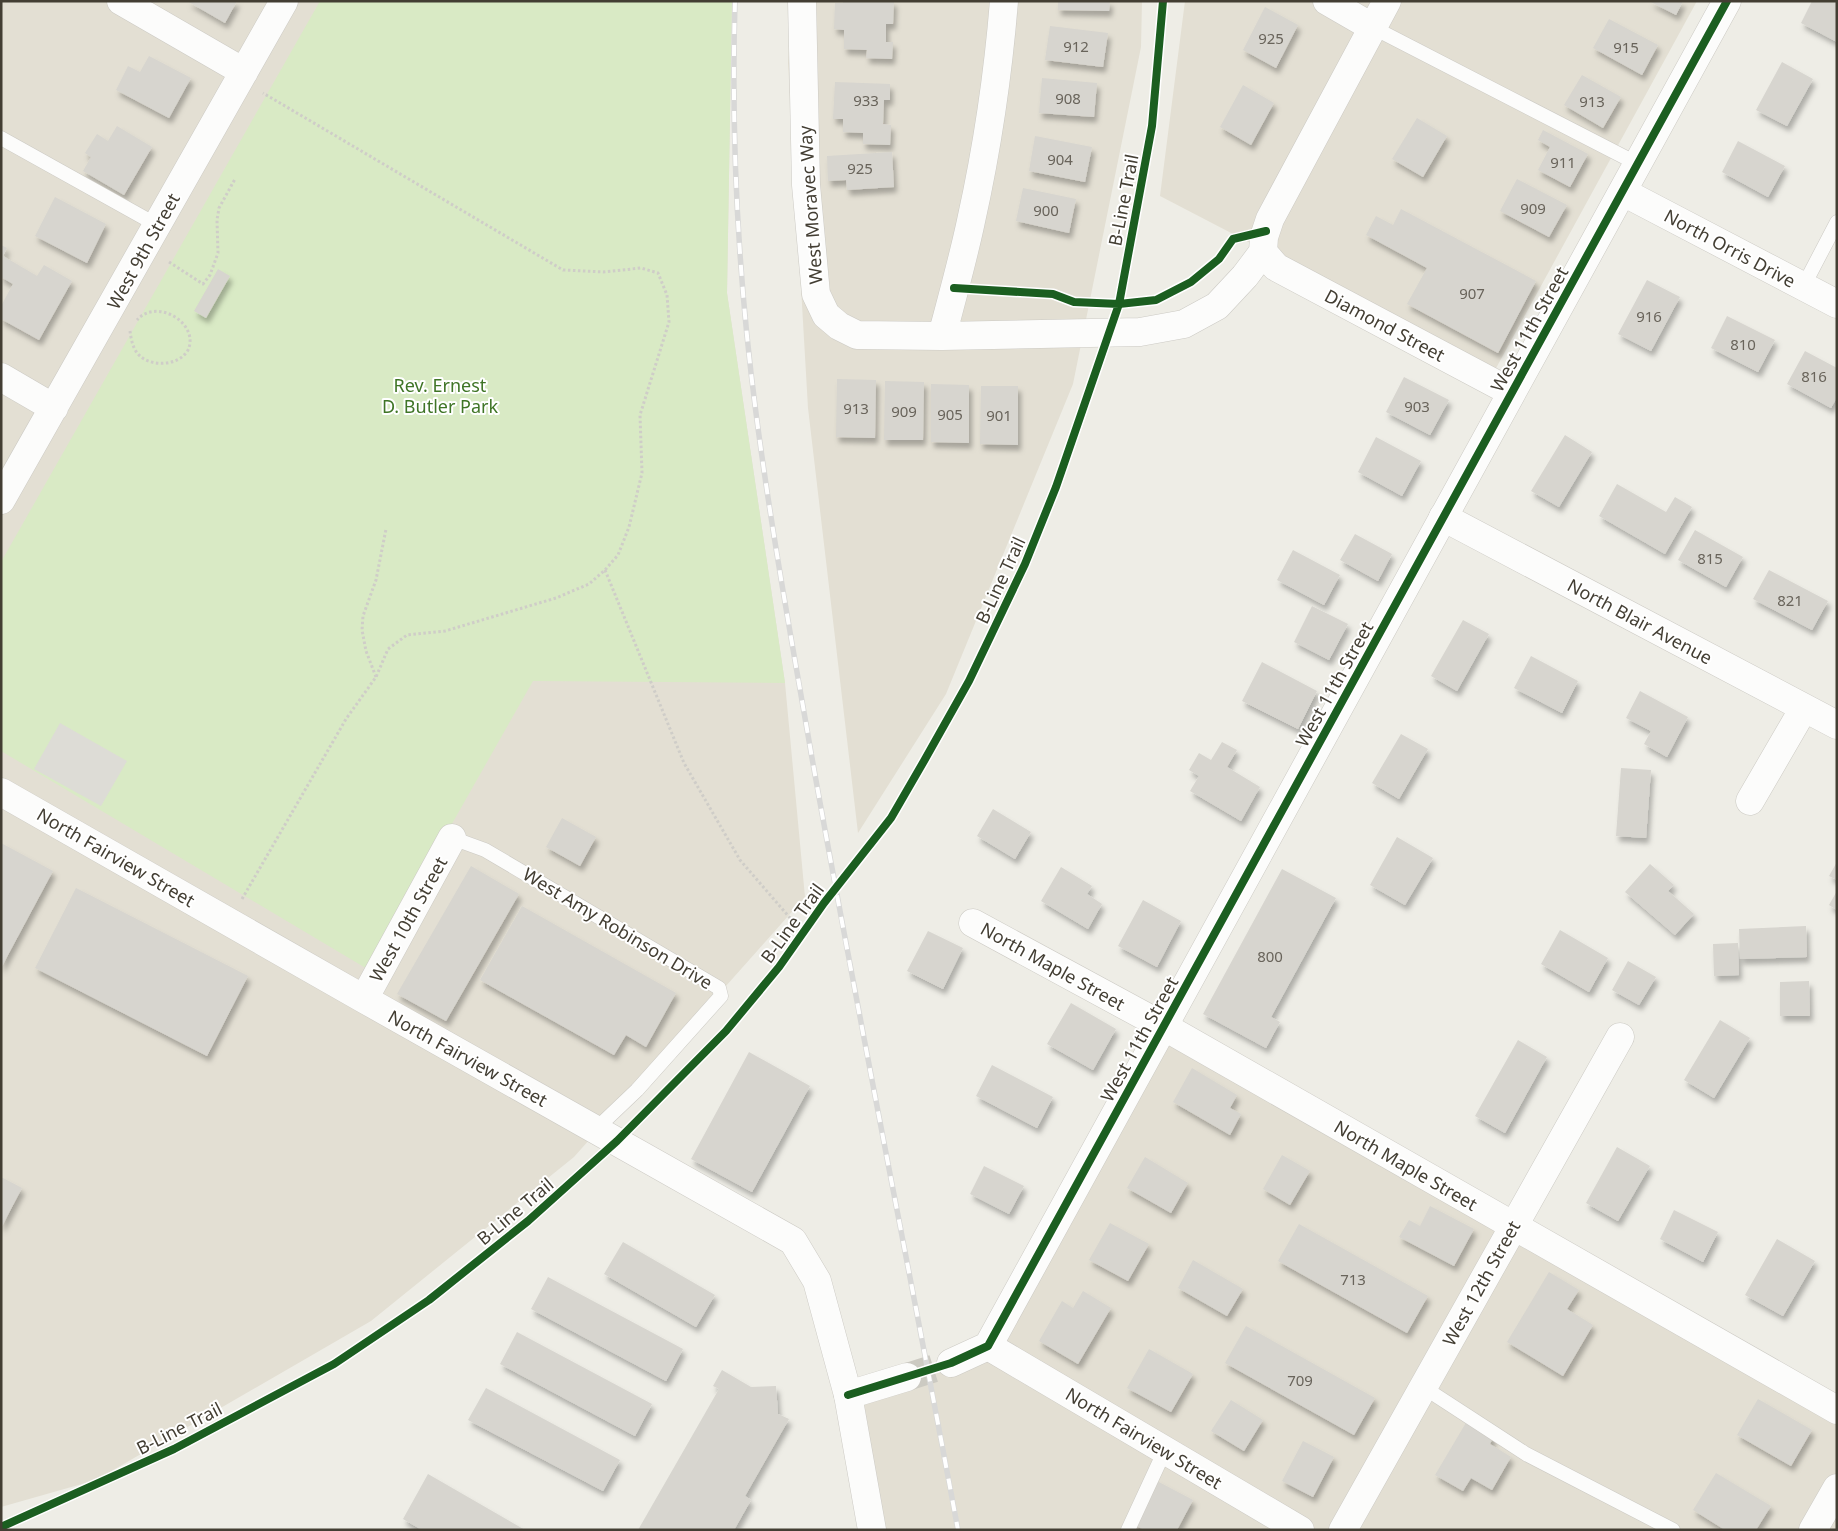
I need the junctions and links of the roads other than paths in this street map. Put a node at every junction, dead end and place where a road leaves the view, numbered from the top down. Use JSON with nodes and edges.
{"nodes":[{"id":1,"x":121,"y":1,"type":"edge"},
{"id":2,"x":284,"y":1,"type":"edge"},
{"id":3,"x":802,"y":1,"type":"edge"},
{"id":4,"x":1004,"y":1,"type":"edge"},
{"id":5,"x":1327,"y":1,"type":"edge"},
{"id":6,"x":1387,"y":1,"type":"edge"},
{"id":7,"x":1727,"y":1,"type":"edge"},
{"id":8,"x":1372,"y":27,"type":"junction"},
{"id":9,"x":244,"y":72,"type":"junction"},
{"id":10,"x":1,"y":138,"type":"edge"},
{"id":11,"x":1638,"y":164,"type":"junction"},
{"id":12,"x":1623,"y":192,"type":"junction"},
{"id":13,"x":1837,"y":222,"type":"edge"},
{"id":14,"x":158,"y":225,"type":"junction"},
{"id":15,"x":1263,"y":252,"type":"junction"},
{"id":16,"x":1803,"y":287,"type":"junction"},
{"id":17,"x":1837,"y":304,"type":"edge"},
{"id":18,"x":942,"y":336,"type":"junction"},
{"id":19,"x":1,"y":378,"type":"edge"},
{"id":20,"x":1511,"y":392,"type":"junction"},
{"id":21,"x":54,"y":408,"type":"junction"},
{"id":22,"x":1,"y":500,"type":"edge"},
{"id":23,"x":1443,"y":517,"type":"junction"},
{"id":24,"x":1804,"y":708,"type":"junction"},
{"id":25,"x":1837,"y":725,"type":"edge"},
{"id":26,"x":1,"y":792,"type":"edge"},
{"id":27,"x":1750,"y":801,"type":"dead end"},
{"id":28,"x":452,"y":838,"type":"joint"},
{"id":29,"x":973,"y":923,"type":"dead end"},
{"id":30,"x":364,"y":999,"type":"junction"},
{"id":31,"x":1162,"y":1026,"type":"junction"},
{"id":32,"x":1620,"y":1037,"type":"dead end"},
{"id":33,"x":596,"y":1129,"type":"junction"},
{"id":34,"x":1513,"y":1226,"type":"junction"},
{"id":35,"x":988,"y":1346,"type":"junction"},
{"id":36,"x":951,"y":1363,"type":"tunnel mouth"},
{"id":37,"x":907,"y":1376,"type":"tunnel mouth"},
{"id":38,"x":1423,"y":1387,"type":"junction"},
{"id":39,"x":848,"y":1395,"type":"junction"},
{"id":40,"x":1837,"y":1410,"type":"edge"},
{"id":41,"x":1165,"y":1450,"type":"junction"},
{"id":42,"x":1837,"y":1488,"type":"edge"},
{"id":43,"x":872,"y":1530,"type":"edge"},
{"id":44,"x":1128,"y":1530,"type":"edge"},
{"id":45,"x":1300,"y":1530,"type":"edge"},
{"id":46,"x":1343,"y":1530,"type":"edge"},
{"id":47,"x":1673,"y":1530,"type":"edge"},
{"id":48,"x":1813,"y":1530,"type":"edge"}],
"edges":[{"from":1,"to":9,"type":"street"},
{"from":2,"to":9,"type":"street","name":"West 9th Street"},
{"from":3,"to":18,"type":"street","name":"West Moravec Way"},
{"from":4,"to":18,"type":"street"},
{"from":5,"to":8,"type":"street"},
{"from":6,"to":8,"type":"street"},
{"from":7,"to":11,"type":"street","name":"West 11th Street"},
{"from":8,"to":11,"type":"lane"},
{"from":8,"to":15,"type":"street"},
{"from":9,"to":14,"type":"street","name":"West 9th Street"},
{"from":10,"to":14,"type":"lane"},
{"from":11,"to":12,"type":"street","name":"West 11th Street"},
{"from":12,"to":16,"type":"street","name":"North Orris Drive"},
{"from":12,"to":20,"type":"street","name":"West 11th Street"},
{"from":13,"to":16,"type":"lane"},
{"from":14,"to":21,"type":"street","name":"West 9th Street"},
{"from":15,"to":18,"type":"street","name":"West Moravec Way"},
{"from":15,"to":20,"type":"street","name":"Diamond Street"},
{"from":16,"to":17,"type":"street","name":"North Orris Drive"},
{"from":19,"to":21,"type":"street"},
{"from":20,"to":23,"type":"street","name":"West 11th Street"},
{"from":21,"to":22,"type":"street","name":"West 9th Street"},
{"from":23,"to":24,"type":"street","name":"North Blair Avenue"},
{"from":23,"to":31,"type":"street","name":"West 11th Street"},
{"from":24,"to":25,"type":"street","name":"North Blair Avenue"},
{"from":24,"to":27,"type":"street"},
{"from":26,"to":30,"type":"street","name":"North Fairview Street"},
{"from":28,"to":30,"type":"street","name":"West 10th Street"},
{"from":28,"to":33,"type":"lane","name":"West Amy Robinson Drive"},
{"from":29,"to":31,"type":"street","name":"North Maple Street"},
{"from":30,"to":33,"type":"street","name":"North Fairview Street"},
{"from":31,"to":34,"type":"street","name":"North Maple Street"},
{"from":31,"to":35,"type":"street","name":"West 11th Street"},
{"from":32,"to":34,"type":"street","name":"West 12th Street"},
{"from":33,"to":39,"type":"street","name":"North Fairview Street"},
{"from":34,"to":38,"type":"street","name":"West 12th Street"},
{"from":34,"to":40,"type":"street","name":"North Maple Street"},
{"from":35,"to":36,"type":"street"},
{"from":35,"to":41,"type":"street","name":"North Fairview Street"},
{"from":37,"to":39,"type":"street"},
{"from":38,"to":46,"type":"street","name":"West 12th Street"},
{"from":38,"to":47,"type":"lane"},
{"from":39,"to":43,"type":"street"},
{"from":41,"to":44,"type":"lane"},
{"from":41,"to":45,"type":"street","name":"North Fairview Street"},
{"from":42,"to":48,"type":"street"}]}
